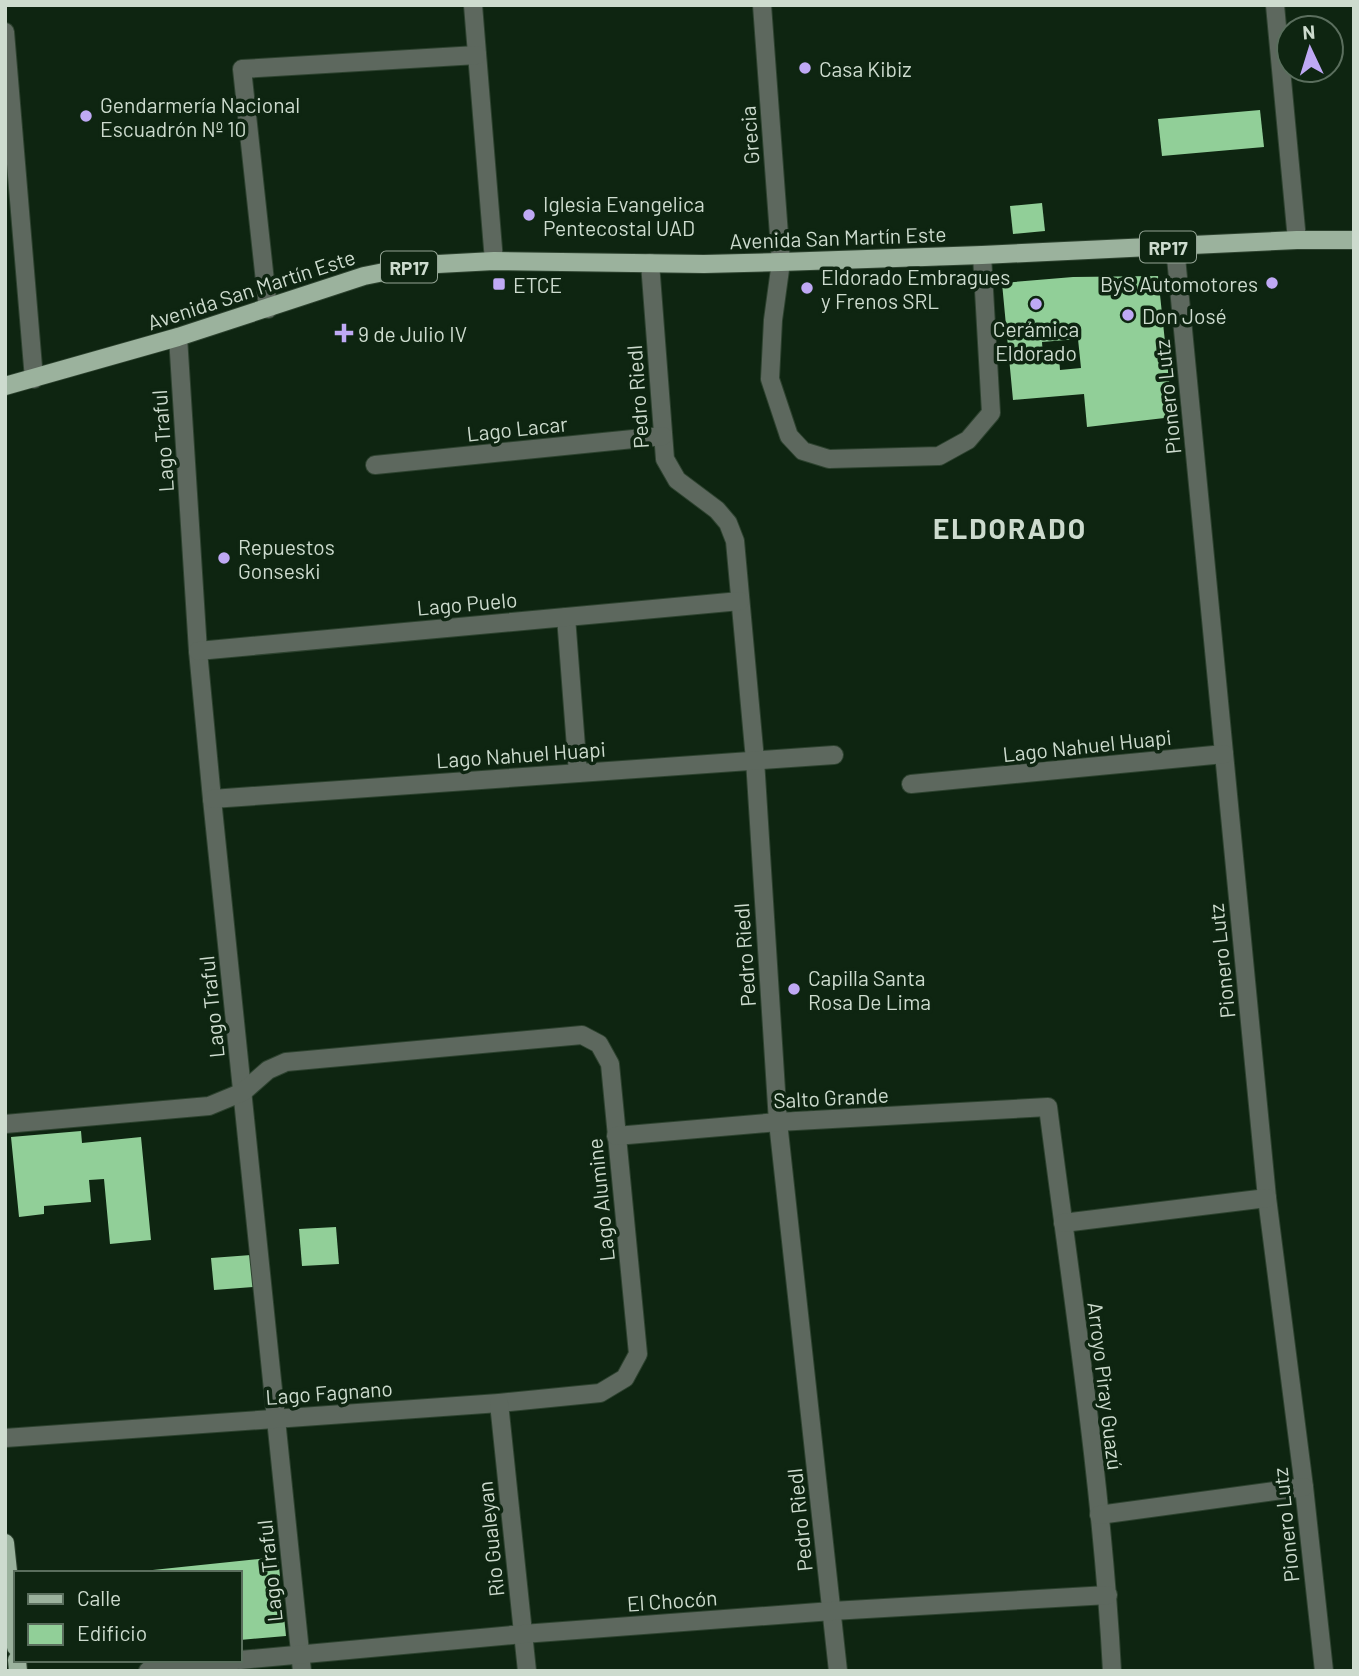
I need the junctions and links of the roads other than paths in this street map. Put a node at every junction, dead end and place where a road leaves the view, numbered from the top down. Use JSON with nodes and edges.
{"nodes":[{"id":1,"x":472,"y":5,"type":"edge"},
{"id":2,"x":762,"y":5,"type":"edge"},
{"id":3,"x":1275,"y":5,"type":"edge"},
{"id":4,"x":5,"y":32,"type":"edge"},
{"id":5,"x":477,"y":55,"type":"junction"},
{"id":6,"x":1297,"y":240,"type":"junction"},
{"id":7,"x":1354,"y":240,"type":"edge"},
{"id":8,"x":1175,"y":247,"type":"junction"},
{"id":9,"x":982,"y":255,"type":"junction"},
{"id":10,"x":494,"y":261,"type":"junction"},
{"id":11,"x":781,"y":262,"type":"junction"},
{"id":12,"x":650,"y":263,"type":"junction"},
{"id":13,"x":268,"y":309,"type":"junction"},
{"id":14,"x":178,"y":337,"type":"junction"},
{"id":15,"x":34,"y":379,"type":"junction"},
{"id":16,"x":5,"y":386,"type":"edge"},
{"id":17,"x":663,"y":436,"type":"junction"},
{"id":18,"x":375,"y":465,"type":"dead end"},
{"id":19,"x":740,"y":601,"type":"junction"},
{"id":20,"x":566,"y":617,"type":"junction"},
{"id":21,"x":198,"y":651,"type":"junction"},
{"id":22,"x":1224,"y":754,"type":"junction"},
{"id":23,"x":834,"y":755,"type":"dead end"},
{"id":24,"x":755,"y":760,"type":"junction"},
{"id":25,"x":578,"y":773,"type":"junction"},
{"id":26,"x":911,"y":784,"type":"dead end"},
{"id":27,"x":212,"y":799,"type":"junction"},
{"id":28,"x":243,"y":1092,"type":"junction"},
{"id":29,"x":1048,"y":1107,"type":"joint"},
{"id":30,"x":778,"y":1122,"type":"junction"},
{"id":31,"x":5,"y":1124,"type":"edge"},
{"id":32,"x":616,"y":1136,"type":"junction"},
{"id":33,"x":1267,"y":1198,"type":"junction"},
{"id":34,"x":1063,"y":1223,"type":"junction"},
{"id":35,"x":638,"y":1354,"type":"joint"},
{"id":36,"x":499,"y":1403,"type":"junction"},
{"id":37,"x":275,"y":1419,"type":"junction"},
{"id":38,"x":5,"y":1438,"type":"edge"},
{"id":39,"x":1304,"y":1487,"type":"junction"},
{"id":40,"x":1099,"y":1515,"type":"junction"},
{"id":41,"x":5,"y":1543,"type":"edge"},
{"id":42,"x":1108,"y":1595,"type":"junction"},
{"id":43,"x":832,"y":1611,"type":"junction"},
{"id":44,"x":14,"y":1628,"type":"edge"},
{"id":45,"x":523,"y":1634,"type":"junction"},
{"id":46,"x":242,"y":1660,"type":"edge"},
{"id":47,"x":222,"y":1662,"type":"edge"},
{"id":48,"x":301,"y":1662,"type":"edge"},
{"id":49,"x":148,"y":1671,"type":"edge"},
{"id":50,"x":527,"y":1671,"type":"edge"},
{"id":51,"x":838,"y":1671,"type":"edge"},
{"id":52,"x":1112,"y":1671,"type":"edge"},
{"id":53,"x":1324,"y":1671,"type":"edge"}],
"edges":[{"from":1,"to":5,"type":"street"},
{"from":2,"to":11,"type":"street","name":"Grecia"},
{"from":3,"to":6,"type":"street"},
{"from":4,"to":15,"type":"street"},
{"from":5,"to":10,"type":"street"},
{"from":5,"to":13,"type":"street"},
{"from":6,"to":7,"type":"main road","name":"Avenida San Martín Este","number":"RP17"},
{"from":6,"to":8,"type":"main road","name":"Avenida San Martín Este","number":"RP17"},
{"from":8,"to":9,"type":"main road","name":"Avenida San Martín Este","number":"RP17"},
{"from":8,"to":22,"type":"street","name":"Pionero Lutz"},
{"from":9,"to":11,"type":"main road","name":"Avenida San Martín Este","number":"RP17"},
{"from":9,"to":11,"type":"street"},
{"from":10,"to":12,"type":"main road","name":"Avenida San Martín Este","number":"RP17"},
{"from":10,"to":13,"type":"main road","name":"Avenida San Martín Este","number":"RP17"},
{"from":11,"to":12,"type":"main road","name":"Avenida San Martín Este","number":"RP17"},
{"from":12,"to":17,"type":"street","name":"Pedro Riedl"},
{"from":13,"to":14,"type":"main road","name":"Avenida San Martín Este","number":"RP17"},
{"from":14,"to":15,"type":"main road","name":"Avenida San Martín Este","number":"RP17"},
{"from":14,"to":21,"type":"street","name":"Lago Traful"},
{"from":15,"to":16,"type":"main road","name":"Avenida San Martín Este","number":"RP17"},
{"from":17,"to":18,"type":"street","name":"Lago Lacar"},
{"from":17,"to":19,"type":"street","name":"Pedro Riedl"},
{"from":19,"to":20,"type":"street","name":"Lago Puelo"},
{"from":19,"to":24,"type":"street","name":"Pedro Riedl"},
{"from":20,"to":21,"type":"street","name":"Lago Puelo"},
{"from":20,"to":25,"type":"street"},
{"from":21,"to":27,"type":"street","name":"Lago Traful"},
{"from":22,"to":26,"type":"street","name":"Lago Nahuel Huapi"},
{"from":22,"to":33,"type":"street","name":"Pionero Lutz"},
{"from":23,"to":24,"type":"street","name":"Lago Nahuel Huapi"},
{"from":24,"to":25,"type":"street","name":"Lago Nahuel Huapi"},
{"from":24,"to":30,"type":"street","name":"Pedro Riedl"},
{"from":25,"to":27,"type":"street","name":"Lago Nahuel Huapi"},
{"from":27,"to":28,"type":"street","name":"Lago Traful"},
{"from":28,"to":31,"type":"street"},
{"from":28,"to":32,"type":"street","name":"Lago Alumine"},
{"from":28,"to":37,"type":"street","name":"Lago Traful"},
{"from":29,"to":30,"type":"street","name":"Salto Grande"},
{"from":29,"to":34,"type":"street","name":"Arroyo Piray Guazú"},
{"from":30,"to":32,"type":"street","name":"Salto Grande"},
{"from":30,"to":43,"type":"street","name":"Pedro Riedl"},
{"from":32,"to":35,"type":"street","name":"Lago Alumine"},
{"from":33,"to":34,"type":"street"},
{"from":33,"to":39,"type":"street","name":"Pionero Lutz"},
{"from":34,"to":40,"type":"street","name":"Arroyo Piray Guazú"},
{"from":35,"to":36,"type":"street","name":"Lago Fagnano"},
{"from":36,"to":37,"type":"street","name":"Lago Fagnano"},
{"from":36,"to":45,"type":"street","name":"Rio Gualeyan"},
{"from":37,"to":38,"type":"street","name":"Lago Fagnano"},
{"from":37,"to":48,"type":"street","name":"Lago Traful"},
{"from":39,"to":40,"type":"street"},
{"from":39,"to":53,"type":"street","name":"Pionero Lutz"},
{"from":40,"to":42,"type":"street","name":"Arroyo Piray Guazú"},
{"from":41,"to":44,"type":"main road"},
{"from":42,"to":43,"type":"street","name":"El Chocón"},
{"from":42,"to":52,"type":"street","name":"Arroyo Piray Guazú"},
{"from":43,"to":45,"type":"street","name":"El Chocón"},
{"from":43,"to":51,"type":"street","name":"Pedro Riedl"},
{"from":45,"to":48,"type":"street","name":"El Chocón"},
{"from":45,"to":50,"type":"street","name":"Rio Gualeyan"},
{"from":46,"to":48,"type":"street","name":"El Chocón"},
{"from":47,"to":49,"type":"street","name":"El Chocón"}]}
